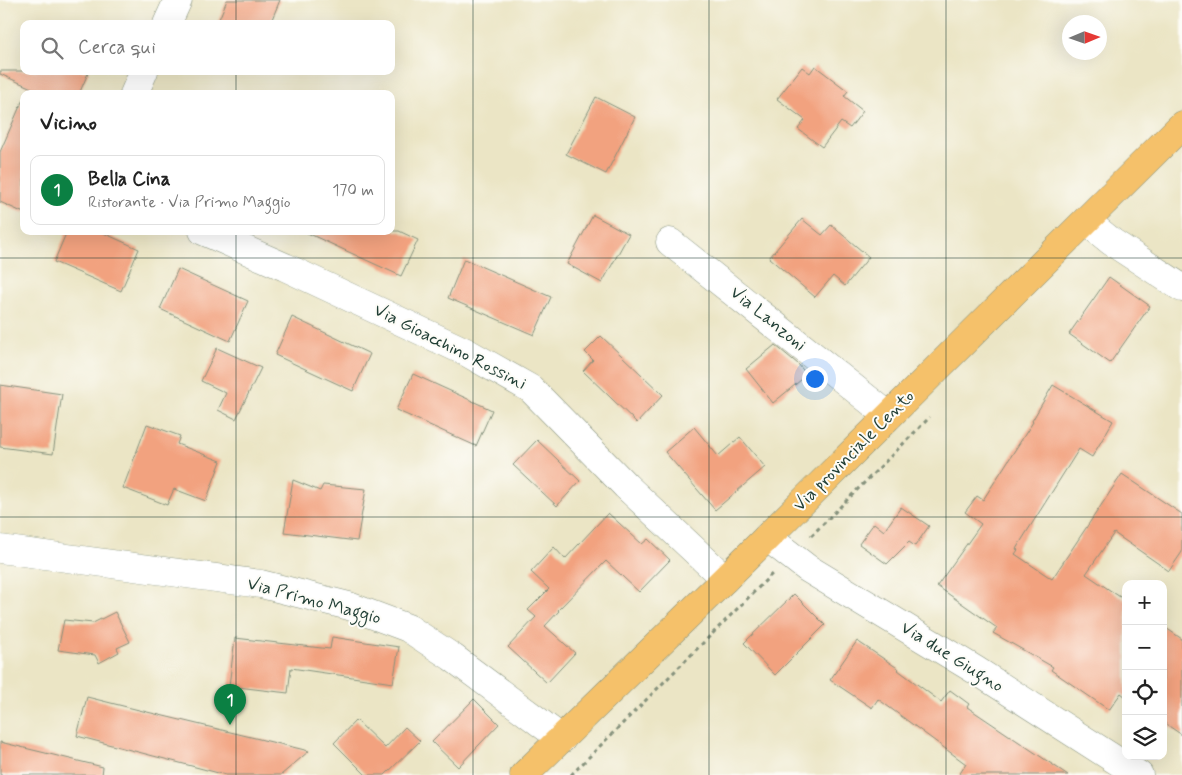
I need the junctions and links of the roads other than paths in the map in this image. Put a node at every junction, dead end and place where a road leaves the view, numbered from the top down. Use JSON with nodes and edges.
{"nodes":[{"id":1,"x":178,"y":0,"type":"edge"},
{"id":2,"x":169,"y":20,"type":"edge"},
{"id":3,"x":142,"y":75,"type":"edge"},
{"id":4,"x":136,"y":90,"type":"edge"},
{"id":5,"x":1182,"y":125,"type":"edge"},
{"id":6,"x":1086,"y":221,"type":"junction"},
{"id":7,"x":212,"y":235,"type":"edge"},
{"id":8,"x":670,"y":242,"type":"dead end"},
{"id":9,"x":1182,"y":288,"type":"edge"},
{"id":10,"x":889,"y":416,"type":"junction"},
{"id":11,"x":767,"y":537,"type":"junction"},
{"id":12,"x":0,"y":549,"type":"edge"},
{"id":13,"x":725,"y":579,"type":"junction"},
{"id":14,"x":562,"y":739,"type":"junction"},
{"id":15,"x":524,"y":775,"type":"edge"},
{"id":16,"x":1139,"y":775,"type":"edge"}],
"edges":[{"from":1,"to":2,"type":"street"},
{"from":3,"to":4,"type":"street"},
{"from":5,"to":6,"type":"main road","name":"Via provinciale Cento"},
{"from":6,"to":9,"type":"street"},
{"from":6,"to":10,"type":"main road","name":"Via provinciale Cento"},
{"from":7,"to":13,"type":"street","name":"Via Gioacchino Rossini"},
{"from":8,"to":10,"type":"street","name":"Via Lanzoni"},
{"from":10,"to":11,"type":"main road","name":"Via provinciale Cento"},
{"from":11,"to":13,"type":"main road","name":"Via provinciale Cento"},
{"from":11,"to":16,"type":"street","name":"Via due Giugno"},
{"from":12,"to":14,"type":"street","name":"Via Primo Maggio"},
{"from":13,"to":14,"type":"main road","name":"Via provinciale Cento"},
{"from":14,"to":15,"type":"main road","name":"Via provinciale Cento"}]}
